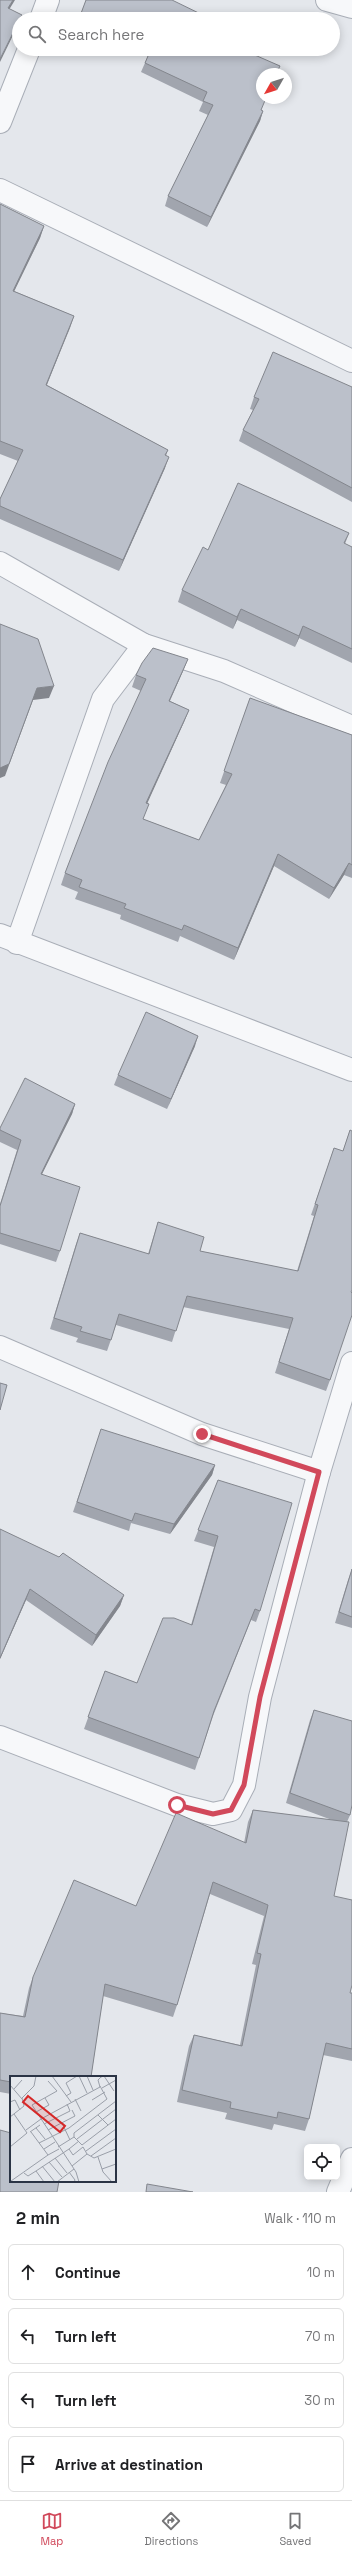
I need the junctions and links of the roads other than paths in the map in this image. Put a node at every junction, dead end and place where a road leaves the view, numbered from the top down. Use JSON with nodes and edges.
{"nodes":[{"id":1,"x":48,"y":0,"type":"edge"},
{"id":2,"x":327,"y":0,"type":"edge"},
{"id":3,"x":352,"y":7,"type":"edge"},
{"id":4,"x":44,"y":12,"type":"edge"},
{"id":5,"x":26,"y":56,"type":"edge"},
{"id":6,"x":0,"y":122,"type":"edge"},
{"id":7,"x":0,"y":190,"type":"edge"},
{"id":8,"x":352,"y":361,"type":"edge"},
{"id":9,"x":0,"y":563,"type":"edge"},
{"id":10,"x":144,"y":645,"type":"junction"},
{"id":11,"x":352,"y":727,"type":"edge"},
{"id":12,"x":8,"y":939,"type":"edge"},
{"id":13,"x":352,"y":1070,"type":"edge"},
{"id":14,"x":0,"y":1348,"type":"edge"},
{"id":15,"x":352,"y":1363,"type":"edge"},
{"id":16,"x":319,"y":1472,"type":"junction"},
{"id":17,"x":0,"y":1737,"type":"edge"},
{"id":18,"x":352,"y":2159,"type":"edge"},
{"id":19,"x":338,"y":2192,"type":"edge"}],
"edges":[{"from":1,"to":4,"type":"street"},
{"from":2,"to":3,"type":"street"},
{"from":5,"to":6,"type":"street"},
{"from":7,"to":8,"type":"street"},
{"from":9,"to":10,"type":"street"},
{"from":10,"to":11,"type":"street"},
{"from":10,"to":12,"type":"street"},
{"from":12,"to":13,"type":"street"},
{"from":14,"to":16,"type":"street"},
{"from":15,"to":16,"type":"street"},
{"from":16,"to":17,"type":"street"},
{"from":18,"to":19,"type":"street"}]}
